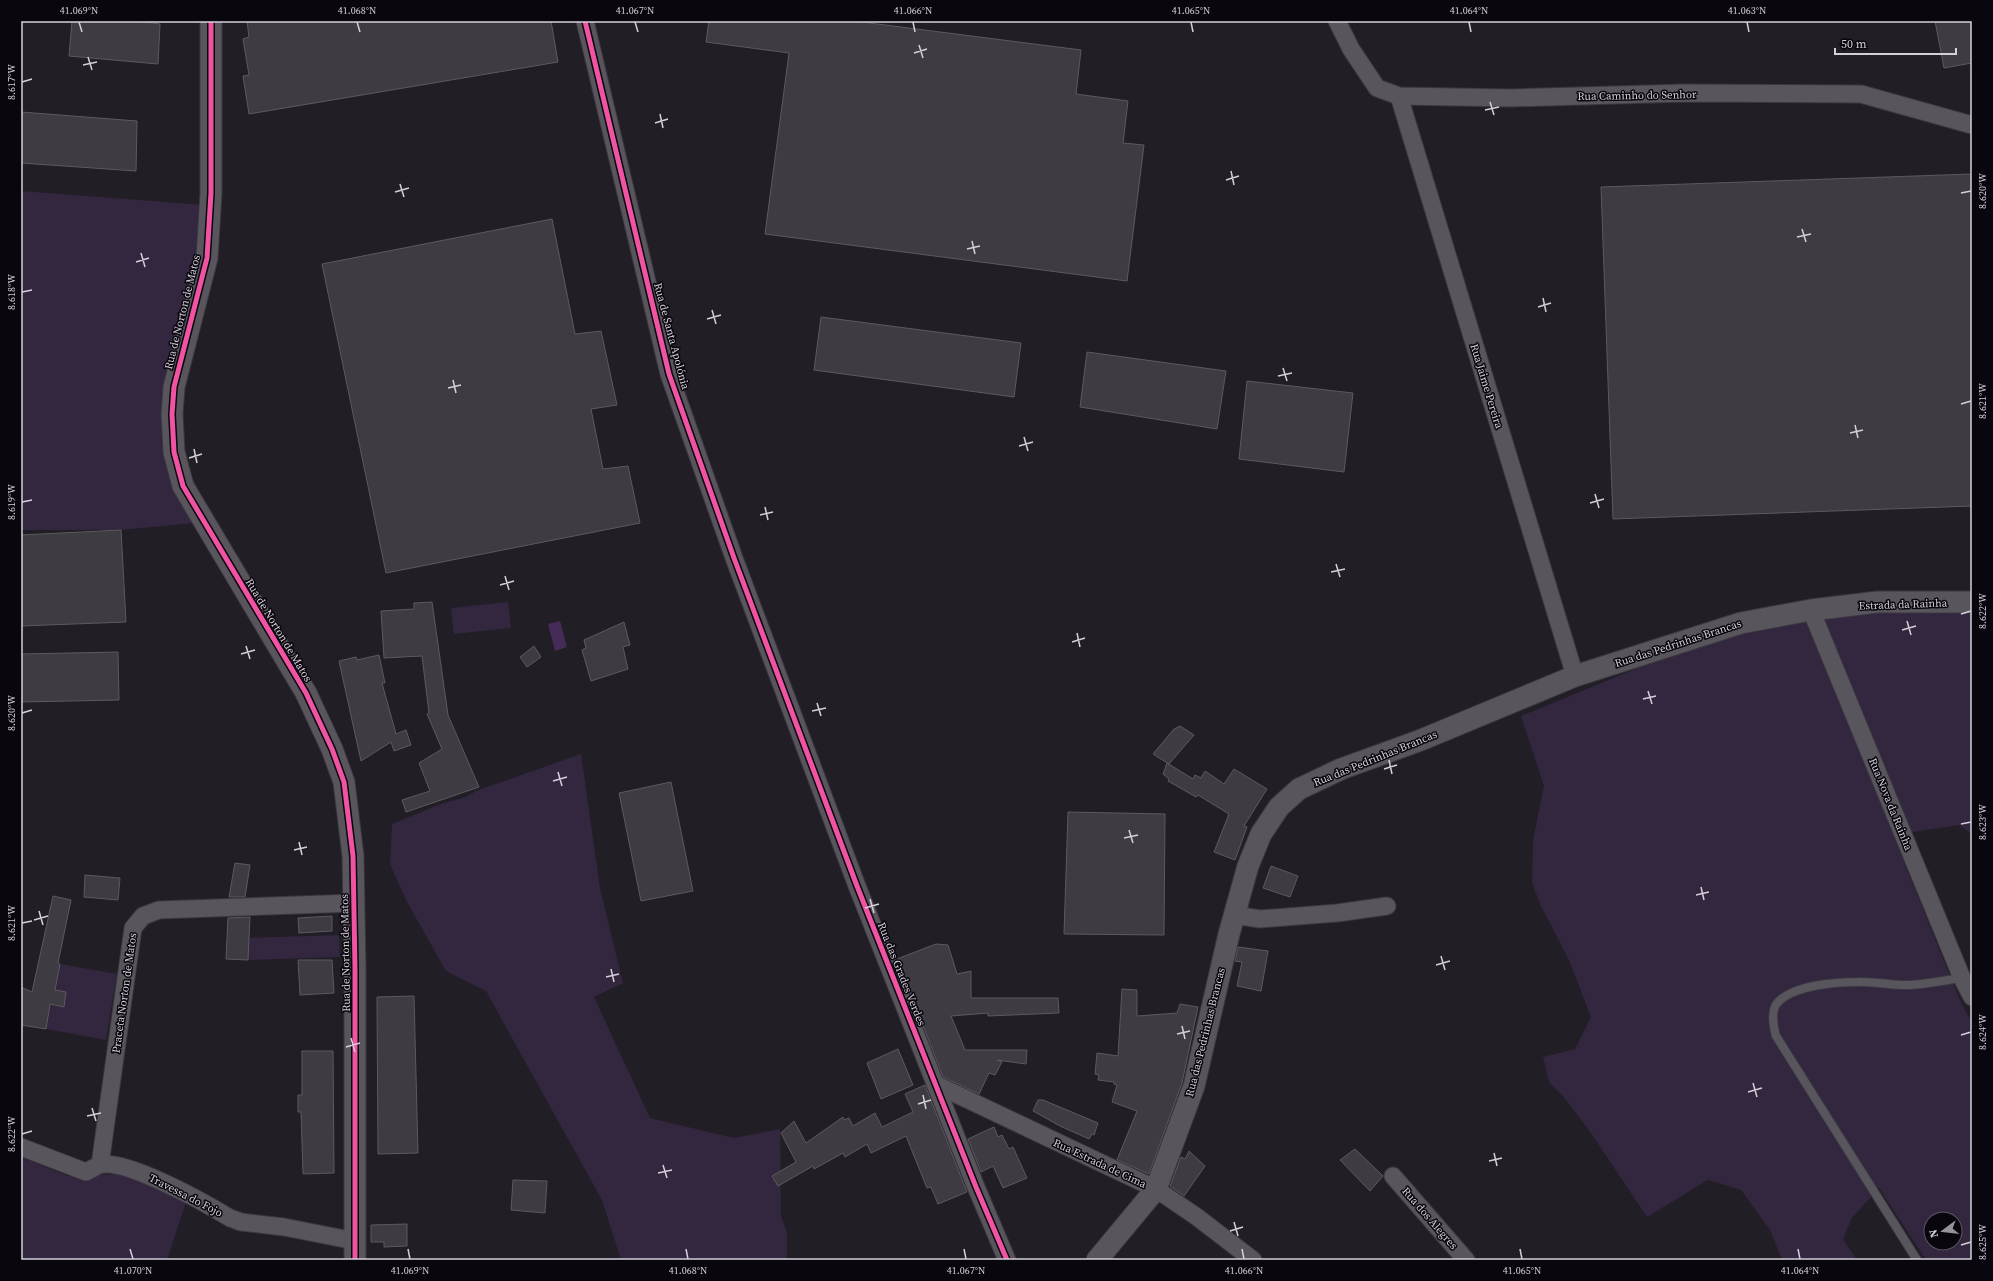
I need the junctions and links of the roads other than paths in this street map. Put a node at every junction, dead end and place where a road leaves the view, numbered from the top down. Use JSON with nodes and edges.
{"nodes":[{"id":1,"x":211,"y":21,"type":"edge"},
{"id":2,"x":585,"y":21,"type":"edge"},
{"id":3,"x":1337,"y":21,"type":"edge"},
{"id":4,"x":1399,"y":96,"type":"junction"},
{"id":5,"x":1972,"y":125,"type":"edge"},
{"id":6,"x":1972,"y":602,"type":"edge"},
{"id":7,"x":1811,"y":610,"type":"junction"},
{"id":8,"x":767,"y":648,"type":"joint"},
{"id":9,"x":1575,"y":676,"type":"junction"},
{"id":10,"x":354,"y":903,"type":"junction"},
{"id":11,"x":1387,"y":906,"type":"dead end"},
{"id":12,"x":1234,"y":914,"type":"junction"},
{"id":13,"x":1962,"y":978,"type":"junction"},
{"id":14,"x":1972,"y":997,"type":"edge"},
{"id":15,"x":935,"y":1084,"type":"junction"},
{"id":16,"x":21,"y":1147,"type":"edge"},
{"id":17,"x":100,"y":1165,"type":"junction"},
{"id":18,"x":1393,"y":1176,"type":"dead end"},
{"id":19,"x":1156,"y":1189,"type":"junction"},
{"id":20,"x":355,"y":1250,"type":"edge"},
{"id":21,"x":1007,"y":1260,"type":"edge"},
{"id":22,"x":1097,"y":1260,"type":"edge"},
{"id":23,"x":1253,"y":1260,"type":"edge"},
{"id":24,"x":1466,"y":1260,"type":"edge"},
{"id":25,"x":1917,"y":1260,"type":"edge"}],
"edges":[{"from":1,"to":10,"type":"street","name":"Rua de Norton de Matos"},
{"from":2,"to":8,"type":"street","name":"Rua de Santa Apolónia"},
{"from":3,"to":4,"type":"street","name":"Rua Caminho do Senhor"},
{"from":4,"to":5,"type":"street","name":"Rua Caminho do Senhor"},
{"from":4,"to":9,"type":"street","name":"Rua Jaime Pereira"},
{"from":6,"to":7,"type":"street","name":"Estrada da Rainha"},
{"from":7,"to":9,"type":"street","name":"Rua das Pedrinhas Brancas"},
{"from":7,"to":13,"type":"street","name":"Rua Nova da Rainha"},
{"from":8,"to":15,"type":"street","name":"Rua das Grades Verdes"},
{"from":9,"to":12,"type":"street","name":"Rua das Pedrinhas Brancas"},
{"from":10,"to":17,"type":"street","name":"Praceta Norton de Matos"},
{"from":10,"to":20,"type":"street","name":"Rua de Norton de Matos"},
{"from":11,"to":12,"type":"street"},
{"from":12,"to":19,"type":"street","name":"Rua das Pedrinhas Brancas"},
{"from":13,"to":14,"type":"street","name":"Rua Nova da Rainha"},
{"from":13,"to":25,"type":"lane"},
{"from":15,"to":19,"type":"street","name":"Rua Estrada de Cima"},
{"from":15,"to":21,"type":"street","name":"Rua das Grades Verdes"},
{"from":16,"to":17,"type":"street","name":"Travessa do Fojo"},
{"from":17,"to":20,"type":"street","name":"Travessa do Fojo"},
{"from":18,"to":24,"type":"street","name":"Rua dos Alegres"},
{"from":19,"to":22,"type":"street","name":"Rua das Pedrinhas Brancas"},
{"from":19,"to":23,"type":"street","name":"Rua Estrada de Cima"}]}
